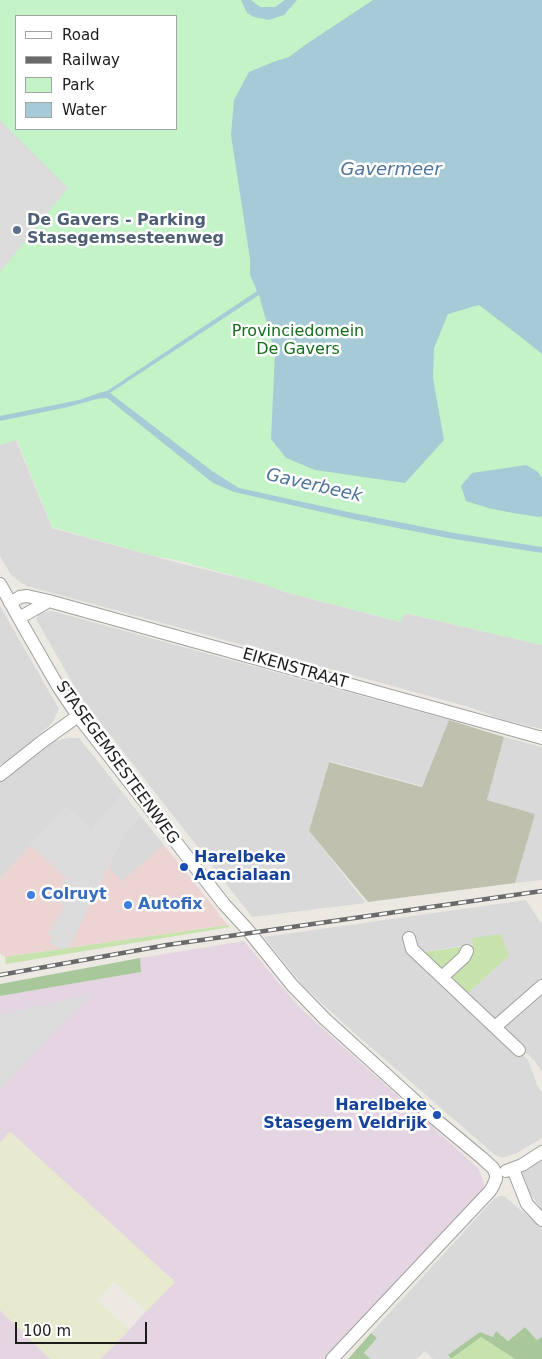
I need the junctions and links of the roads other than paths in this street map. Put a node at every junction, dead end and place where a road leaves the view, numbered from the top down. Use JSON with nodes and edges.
{"nodes":[{"id":1,"x":0,"y":584,"type":"edge"},
{"id":2,"x":49,"y":601,"type":"junction"},
{"id":3,"x":10,"y":602,"type":"junction"},
{"id":4,"x":19,"y":618,"type":"junction"},
{"id":5,"x":78,"y":716,"type":"junction"},
{"id":6,"x":542,"y":738,"type":"edge"},
{"id":7,"x":0,"y":775,"type":"edge"},
{"id":8,"x":409,"y":938,"type":"dead end"},
{"id":9,"x":468,"y":951,"type":"dead end"},
{"id":10,"x":442,"y":977,"type":"junction"},
{"id":11,"x":542,"y":986,"type":"edge"},
{"id":12,"x":495,"y":1027,"type":"junction"},
{"id":13,"x":519,"y":1050,"type":"dead end"},
{"id":14,"x":542,"y":1152,"type":"edge"},
{"id":15,"x":512,"y":1169,"type":"junction"},
{"id":16,"x":496,"y":1174,"type":"junction"},
{"id":17,"x":542,"y":1220,"type":"edge"},
{"id":18,"x":333,"y":1359,"type":"edge"}],
"edges":[{"from":1,"to":3,"type":"street","name":"STASEGEMSESTEENWEG"},
{"from":2,"to":3,"type":"street","name":"EIKENSTRAAT"},
{"from":2,"to":4,"type":"street"},
{"from":2,"to":6,"type":"street","name":"EIKENSTRAAT"},
{"from":3,"to":4,"type":"street","name":"STASEGEMSESTEENWEG"},
{"from":4,"to":5,"type":"street","name":"STASEGEMSESTEENWEG"},
{"from":5,"to":7,"type":"street"},
{"from":5,"to":16,"type":"street","name":"STASEGEMSESTEENWEG"},
{"from":8,"to":10,"type":"street"},
{"from":9,"to":10,"type":"street"},
{"from":10,"to":12,"type":"street"},
{"from":11,"to":12,"type":"street"},
{"from":12,"to":13,"type":"street"},
{"from":14,"to":15,"type":"street"},
{"from":15,"to":16,"type":"street"},
{"from":15,"to":17,"type":"street"},
{"from":16,"to":18,"type":"street"}]}
